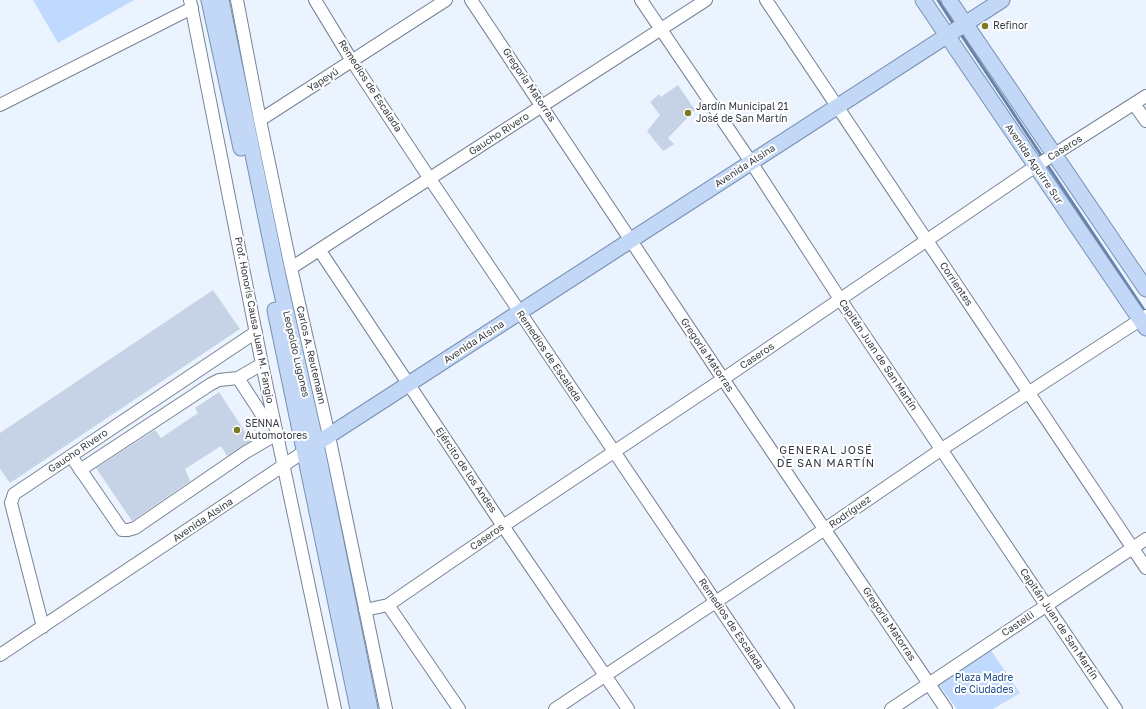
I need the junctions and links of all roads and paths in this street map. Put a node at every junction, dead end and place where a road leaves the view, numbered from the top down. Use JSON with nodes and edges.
{"nodes":[{"id":1,"x":210,"y":0,"type":"edge"},
{"id":2,"x":221,"y":0,"type":"edge"},
{"id":3,"x":237,"y":0,"type":"edge"},
{"id":4,"x":315,"y":0,"type":"edge"},
{"id":5,"x":446,"y":0,"type":"edge"},
{"id":6,"x":472,"y":0,"type":"edge"},
{"id":7,"x":641,"y":0,"type":"edge"},
{"id":8,"x":706,"y":0,"type":"edge"},
{"id":9,"x":766,"y":0,"type":"edge"},
{"id":10,"x":923,"y":0,"type":"edge"},
{"id":11,"x":949,"y":0,"type":"edge"},
{"id":12,"x":1002,"y":0,"type":"edge"},
{"id":13,"x":191,"y":4,"type":"edge"},
{"id":14,"x":661,"y":29,"type":"junction"},
{"id":15,"x":956,"y":31,"type":"junction"},
{"id":16,"x":352,"y":61,"type":"junction"},
{"id":17,"x":1146,"y":96,"type":"edge"},
{"id":18,"x":1134,"y":104,"type":"junction"},
{"id":19,"x":0,"y":105,"type":"edge"},
{"id":20,"x":543,"y":106,"type":"junction"},
{"id":21,"x":837,"y":106,"type":"junction"},
{"id":22,"x":260,"y":120,"type":"junction"},
{"id":23,"x":1146,"y":122,"type":"edge"},
{"id":24,"x":1054,"y":155,"type":"junction"},
{"id":25,"x":751,"y":162,"type":"junction"},
{"id":26,"x":1036,"y":166,"type":"junction"},
{"id":27,"x":430,"y":179,"type":"junction"},
{"id":28,"x":927,"y":240,"type":"junction"},
{"id":29,"x":631,"y":241,"type":"junction"},
{"id":30,"x":320,"y":250,"type":"junction"},
{"id":31,"x":291,"y":268,"type":"junction"},
{"id":32,"x":1146,"y":289,"type":"edge"},
{"id":33,"x":840,"y":299,"type":"junction"},
{"id":34,"x":520,"y":312,"type":"junction"},
{"id":35,"x":1144,"y":320,"type":"edge"},
{"id":36,"x":256,"y":332,"type":"junction"},
{"id":37,"x":262,"y":364,"type":"junction"},
{"id":38,"x":200,"y":370,"type":"junction"},
{"id":39,"x":238,"y":378,"type":"junction"},
{"id":40,"x":723,"y":379,"type":"junction"},
{"id":41,"x":211,"y":384,"type":"junction"},
{"id":42,"x":409,"y":384,"type":"junction"},
{"id":43,"x":1028,"y":392,"type":"junction"},
{"id":44,"x":274,"y":420,"type":"junction"},
{"id":45,"x":277,"y":434,"type":"junction"},
{"id":46,"x":329,"y":436,"type":"junction"},
{"id":47,"x":311,"y":448,"type":"junction"},
{"id":48,"x":942,"y":449,"type":"junction"},
{"id":49,"x":614,"y":452,"type":"junction"},
{"id":50,"x":71,"y":456,"type":"junction"},
{"id":51,"x":284,"y":466,"type":"junction"},
{"id":52,"x":80,"y":470,"type":"junction"},
{"id":53,"x":503,"y":526,"type":"junction"},
{"id":54,"x":825,"y":529,"type":"junction"},
{"id":55,"x":1146,"y":540,"type":"edge"},
{"id":56,"x":1133,"y":548,"type":"junction"},
{"id":57,"x":1146,"y":568,"type":"edge"},
{"id":58,"x":716,"y":602,"type":"junction"},
{"id":59,"x":388,"y":605,"type":"junction"},
{"id":60,"x":1046,"y":605,"type":"junction"},
{"id":61,"x":365,"y":610,"type":"junction"},
{"id":62,"x":43,"y":627,"type":"junction"},
{"id":63,"x":0,"y":655,"type":"edge"},
{"id":64,"x":605,"y":675,"type":"junction"},
{"id":65,"x":929,"y":683,"type":"junction"},
{"id":66,"x":335,"y":709,"type":"edge"},
{"id":67,"x":358,"y":709,"type":"edge"},
{"id":68,"x":370,"y":709,"type":"edge"},
{"id":69,"x":386,"y":709,"type":"edge"},
{"id":70,"x":459,"y":709,"type":"edge"},
{"id":71,"x":555,"y":709,"type":"edge"},
{"id":72,"x":628,"y":709,"type":"edge"},
{"id":73,"x":788,"y":709,"type":"edge"},
{"id":74,"x":891,"y":709,"type":"edge"},
{"id":75,"x":946,"y":709,"type":"edge"},
{"id":76,"x":1116,"y":709,"type":"edge"}],
"edges":[{"from":1,"to":47,"type":"main road","name":"Leopoldo Lugones"},
{"from":2,"to":47,"type":"main road","name":"Leopoldo Lugones"},
{"from":3,"to":22,"type":"street","name":"Carlos A. Reutemann"},
{"from":4,"to":16,"type":"street","name":"Remedios de Escalada"},
{"from":5,"to":16,"type":"street","name":"Yapeyú"},
{"from":6,"to":20,"type":"street","name":"Gregoria Matorras"},
{"from":7,"to":14,"type":"street","name":"Capitán Juan de San Martín"},
{"from":8,"to":14,"type":"street","name":"Gaucho Rivero"},
{"from":9,"to":21,"type":"street","name":"Corrientes"},
{"from":10,"to":15,"type":"main road","name":"Avenida Aguirre Sur"},
{"from":11,"to":15,"type":"main road","name":"Avenida Aguirre Sur"},
{"from":12,"to":15,"type":"main road","name":"Avenida Alsina"},
{"from":13,"to":19,"type":"street"},
{"from":13,"to":36,"type":"street","name":"Prof. Honoris Causa Juan M. Fangio"},
{"from":14,"to":20,"type":"street","name":"Gaucho Rivero"},
{"from":14,"to":25,"type":"street","name":"Capitán Juan de San Martín"},
{"from":15,"to":21,"type":"main road","name":"Avenida Alsina"},
{"from":15,"to":24,"type":"main road","name":"Avenida Aguirre Sur"},
{"from":15,"to":26,"type":"main road","name":"Avenida Aguirre Sur"},
{"from":16,"to":22,"type":"street","name":"Yapeyú"},
{"from":16,"to":27,"type":"street","name":"Remedios de Escalada"},
{"from":17,"to":18,"type":"street","name":"Caseros"},
{"from":18,"to":23,"type":"street"},
{"from":18,"to":24,"type":"street","name":"Caseros"},
{"from":20,"to":27,"type":"street","name":"Gaucho Rivero"},
{"from":20,"to":29,"type":"street","name":"Gregoria Matorras"},
{"from":21,"to":25,"type":"main road","name":"Avenida Alsina"},
{"from":21,"to":28,"type":"street","name":"Corrientes"},
{"from":22,"to":31,"type":"street","name":"Carlos A. Reutemann"},
{"from":24,"to":26,"type":"street","name":"Caseros"},
{"from":24,"to":32,"type":"main road","name":"Avenida Aguirre Sur"},
{"from":25,"to":29,"type":"main road","name":"Avenida Alsina"},
{"from":25,"to":33,"type":"street","name":"Capitán Juan de San Martín"},
{"from":26,"to":28,"type":"street","name":"Caseros"},
{"from":26,"to":35,"type":"main road","name":"Avenida Aguirre Sur"},
{"from":27,"to":30,"type":"street","name":"Gaucho Rivero"},
{"from":27,"to":34,"type":"street","name":"Remedios de Escalada"},
{"from":28,"to":33,"type":"street","name":"Caseros"},
{"from":28,"to":43,"type":"street","name":"Corrientes"},
{"from":29,"to":34,"type":"main road","name":"Avenida Alsina"},
{"from":29,"to":40,"type":"street","name":"Gregoria Matorras"},
{"from":30,"to":31,"type":"street","name":"Gaucho Rivero"},
{"from":30,"to":42,"type":"street","name":"Ejército de los Andes"},
{"from":31,"to":46,"type":"street","name":"Carlos A. Reutemann"},
{"from":33,"to":40,"type":"street","name":"Caseros"},
{"from":33,"to":48,"type":"street","name":"Capitán Juan de San Martín"},
{"from":34,"to":42,"type":"main road","name":"Avenida Alsina"},
{"from":34,"to":49,"type":"street","name":"Remedios de Escalada"},
{"from":35,"to":43,"type":"street","name":"Rodríguez"},
{"from":36,"to":37,"type":"street","name":"Prof. Honoris Causa Juan M. Fangio"},
{"from":36,"to":38,"type":"street","name":"Gaucho Rivero"},
{"from":37,"to":39,"type":"street"},
{"from":37,"to":44,"type":"street","name":"Prof. Honoris Causa Juan M. Fangio"},
{"from":38,"to":41,"type":"street"},
{"from":38,"to":50,"type":"street","name":"Gaucho Rivero"},
{"from":39,"to":41,"type":"street"},
{"from":39,"to":44,"type":"street"},
{"from":40,"to":49,"type":"street","name":"Caseros"},
{"from":40,"to":54,"type":"street","name":"Gregoria Matorras"},
{"from":41,"to":52,"type":"street"},
{"from":42,"to":46,"type":"main road","name":"Avenida Alsina"},
{"from":42,"to":53,"type":"street","name":"Ejército de los Andes"},
{"from":43,"to":48,"type":"street","name":"Rodríguez"},
{"from":43,"to":56,"type":"street","name":"Corrientes"},
{"from":44,"to":45,"type":"street","name":"Prof. Honoris Causa Juan M. Fangio"},
{"from":45,"to":51,"type":"street","name":"Prof. Honoris Causa Juan M. Fangio"},
{"from":45,"to":52,"type":"street"},
{"from":46,"to":47,"type":"main road","name":"Avenida Alsina"},
{"from":46,"to":61,"type":"street","name":"Carlos A. Reutemann"},
{"from":47,"to":51,"type":"street","name":"Avenida Alsina"},
{"from":47,"to":67,"type":"main road","name":"Leopoldo Lugones"},
{"from":47,"to":68,"type":"main road","name":"Leopoldo Lugones"},
{"from":48,"to":54,"type":"street","name":"Rodríguez"},
{"from":48,"to":60,"type":"street","name":"Capitán Juan de San Martín"},
{"from":49,"to":53,"type":"street","name":"Caseros"},
{"from":49,"to":58,"type":"street","name":"Remedios de Escalada"},
{"from":50,"to":52,"type":"street"},
{"from":50,"to":62,"type":"street","name":"Gaucho Rivero"},
{"from":51,"to":62,"type":"street","name":"Avenida Alsina"},
{"from":51,"to":66,"type":"street","name":"Prof. Honoris Causa Juan M. Fangio"},
{"from":53,"to":59,"type":"street","name":"Caseros"},
{"from":53,"to":64,"type":"street","name":"Ejército de los Andes"},
{"from":54,"to":58,"type":"street","name":"Rodríguez"},
{"from":54,"to":65,"type":"street","name":"Gregoria Matorras"},
{"from":55,"to":56,"type":"street","name":"Castelli"},
{"from":56,"to":57,"type":"street","name":"Corrientes"},
{"from":56,"to":60,"type":"street","name":"Castelli"},
{"from":58,"to":64,"type":"street","name":"Rodríguez"},
{"from":58,"to":73,"type":"street","name":"Remedios de Escalada"},
{"from":59,"to":61,"type":"street","name":"Caseros"},
{"from":59,"to":70,"type":"street"},
{"from":60,"to":65,"type":"street","name":"Castelli"},
{"from":60,"to":76,"type":"street","name":"Capitán Juan de San Martín"},
{"from":61,"to":69,"type":"street","name":"Carlos A. Reutemann"},
{"from":62,"to":63,"type":"street","name":"Avenida Alsina"},
{"from":64,"to":71,"type":"street","name":"Rodríguez"},
{"from":64,"to":72,"type":"street","name":"Ejército de los Andes"},
{"from":65,"to":74,"type":"street","name":"Castelli"},
{"from":65,"to":75,"type":"street","name":"Gregoria Matorras"}]}
